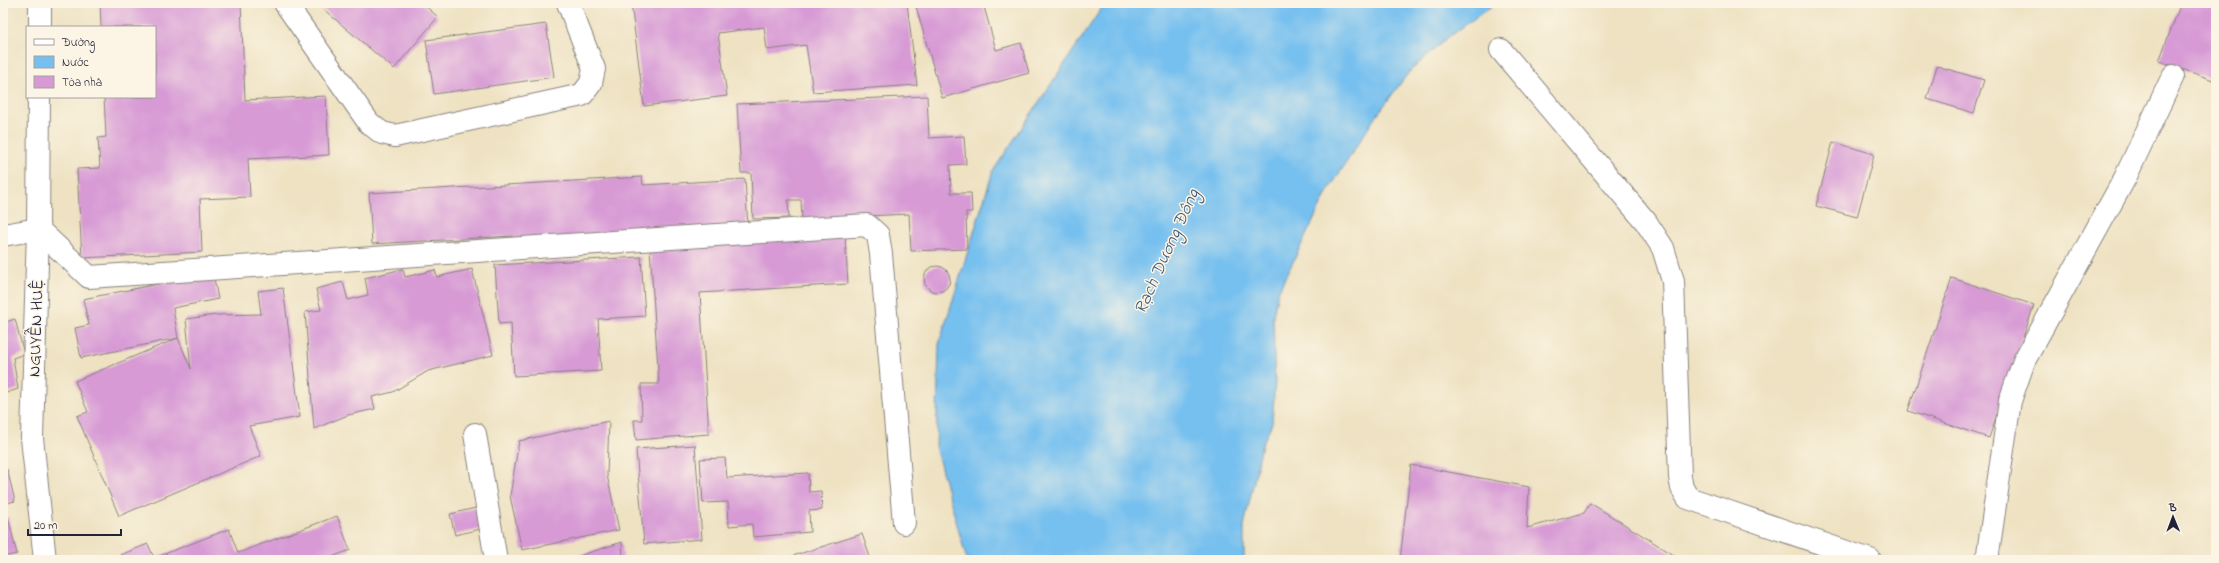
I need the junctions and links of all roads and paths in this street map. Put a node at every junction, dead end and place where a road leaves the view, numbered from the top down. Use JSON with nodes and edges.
{"nodes":[{"id":1,"x":40,"y":3,"type":"edge"},
{"id":2,"x":285,"y":3,"type":"edge"},
{"id":3,"x":568,"y":3,"type":"edge"},
{"id":4,"x":40,"y":26,"type":"edge"},
{"id":5,"x":1501,"y":50,"type":"dead end"},
{"id":6,"x":2172,"y":76,"type":"dead end"},
{"id":7,"x":39,"y":98,"type":"edge"},
{"id":8,"x":38,"y":229,"type":"junction"},
{"id":9,"x":3,"y":235,"type":"edge"},
{"id":10,"x":475,"y":434,"type":"dead end"},
{"id":11,"x":904,"y":523,"type":"dead end"},
{"id":12,"x":45,"y":560,"type":"edge"},
{"id":13,"x":496,"y":560,"type":"edge"},
{"id":14,"x":1870,"y":560,"type":"edge"},
{"id":15,"x":1987,"y":560,"type":"edge"}],
"edges":[{"from":1,"to":4,"type":"street"},
{"from":2,"to":3,"type":"street"},
{"from":5,"to":14,"type":"street"},
{"from":6,"to":15,"type":"street"},
{"from":7,"to":8,"type":"street","name":"NGUYỄN HUỆ"},
{"from":8,"to":9,"type":"street"},
{"from":8,"to":11,"type":"street"},
{"from":8,"to":12,"type":"street","name":"NGUYỄN HUỆ"},
{"from":10,"to":13,"type":"street"}]}
